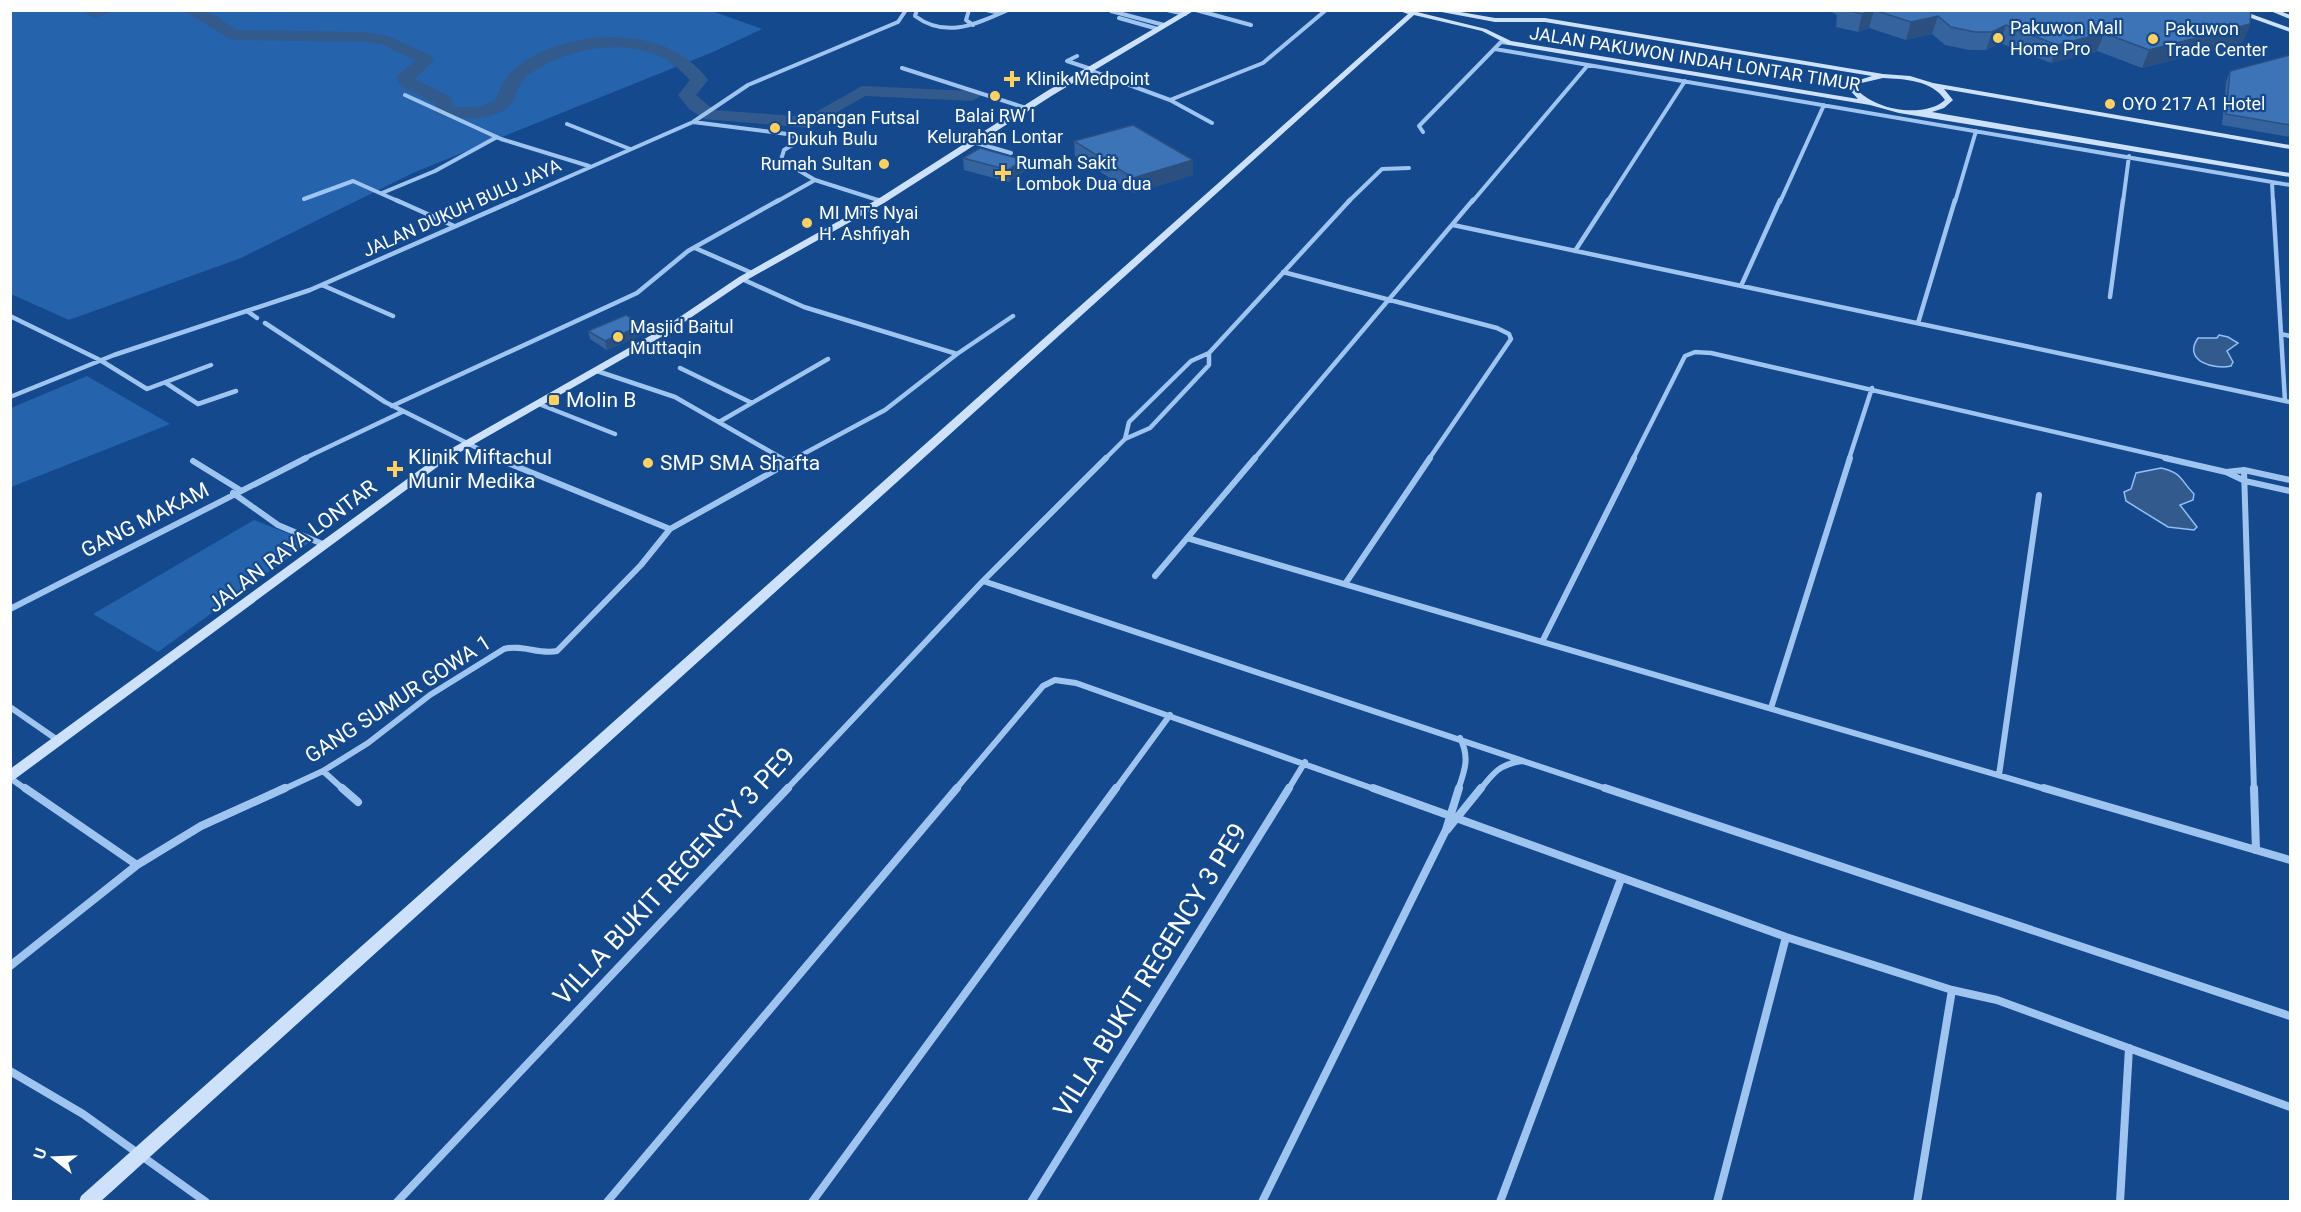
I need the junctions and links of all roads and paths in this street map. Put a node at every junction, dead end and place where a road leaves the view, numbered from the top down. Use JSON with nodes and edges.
{"nodes":[{"id":1,"x":906,"y":10,"type":"edge"},
{"id":2,"x":917,"y":10,"type":"edge"},
{"id":3,"x":969,"y":10,"type":"edge"},
{"id":4,"x":986,"y":10,"type":"edge"},
{"id":5,"x":1008,"y":10,"type":"edge"},
{"id":6,"x":1167,"y":10,"type":"edge"},
{"id":7,"x":1196,"y":10,"type":"edge"},
{"id":8,"x":1326,"y":10,"type":"edge"},
{"id":9,"x":1400,"y":10,"type":"edge"},
{"id":10,"x":2232,"y":10,"type":"edge"},
{"id":11,"x":2271,"y":10,"type":"edge"},
{"id":12,"x":1111,"y":11,"type":"edge"},
{"id":13,"x":1436,"y":11,"type":"edge"},
{"id":14,"x":1414,"y":12,"type":"edge"},
{"id":15,"x":1185,"y":13,"type":"edge"},
{"id":16,"x":1000,"y":14,"type":"junction"},
{"id":17,"x":2290,"y":17,"type":"edge"},
{"id":18,"x":1119,"y":18,"type":"dead end"},
{"id":19,"x":1495,"y":20,"type":"junction"},
{"id":20,"x":973,"y":25,"type":"junction"},
{"id":21,"x":1251,"y":25,"type":"dead end"},
{"id":22,"x":1161,"y":27,"type":"junction"},
{"id":23,"x":1484,"y":30,"type":"junction"},
{"id":24,"x":2290,"y":30,"type":"edge"},
{"id":25,"x":1509,"y":43,"type":"junction"},
{"id":26,"x":1495,"y":48,"type":"junction"},
{"id":27,"x":1077,"y":56,"type":"dead end"},
{"id":28,"x":1588,"y":64,"type":"junction"},
{"id":29,"x":902,"y":68,"type":"dead end"},
{"id":30,"x":1090,"y":70,"type":"junction"},
{"id":31,"x":1883,"y":76,"type":"junction"},
{"id":32,"x":1685,"y":81,"type":"junction"},
{"id":33,"x":1929,"y":84,"type":"junction"},
{"id":34,"x":405,"y":95,"type":"dead end"},
{"id":35,"x":1170,"y":100,"type":"junction"},
{"id":36,"x":1870,"y":103,"type":"junction"},
{"id":37,"x":1824,"y":105,"type":"junction"},
{"id":38,"x":1026,"y":108,"type":"junction"},
{"id":39,"x":1916,"y":112,"type":"junction"},
{"id":40,"x":693,"y":122,"type":"junction"},
{"id":41,"x":1212,"y":123,"type":"dead end"},
{"id":42,"x":567,"y":124,"type":"dead end"},
{"id":43,"x":1976,"y":131,"type":"junction"},
{"id":44,"x":1423,"y":132,"type":"dead end"},
{"id":45,"x":497,"y":138,"type":"junction"},
{"id":46,"x":973,"y":142,"type":"junction"},
{"id":47,"x":2290,"y":147,"type":"edge"},
{"id":48,"x":630,"y":149,"type":"junction"},
{"id":49,"x":1011,"y":153,"type":"dead end"},
{"id":50,"x":2130,"y":156,"type":"junction"},
{"id":51,"x":590,"y":166,"type":"junction"},
{"id":52,"x":1409,"y":168,"type":"dead end"},
{"id":53,"x":2290,"y":175,"type":"edge"},
{"id":54,"x":815,"y":180,"type":"junction"},
{"id":55,"x":2272,"y":182,"type":"junction"},
{"id":56,"x":2290,"y":185,"type":"edge"},
{"id":57,"x":382,"y":193,"type":"junction"},
{"id":58,"x":304,"y":199,"type":"dead end"},
{"id":59,"x":880,"y":201,"type":"junction"},
{"id":60,"x":1453,"y":225,"type":"junction"},
{"id":61,"x":454,"y":226,"type":"junction"},
{"id":62,"x":695,"y":248,"type":"junction"},
{"id":63,"x":1575,"y":251,"type":"junction"},
{"id":64,"x":1283,"y":272,"type":"junction"},
{"id":65,"x":747,"y":276,"type":"junction"},
{"id":66,"x":322,"y":285,"type":"junction"},
{"id":67,"x":1741,"y":286,"type":"junction"},
{"id":68,"x":2110,"y":297,"type":"dead end"},
{"id":69,"x":1390,"y":298,"type":"junction"},
{"id":70,"x":247,"y":311,"type":"junction"},
{"id":71,"x":10,"y":316,"type":"edge"},
{"id":72,"x":393,"y":316,"type":"dead end"},
{"id":73,"x":1014,"y":316,"type":"dead end"},
{"id":74,"x":257,"y":318,"type":"dead end"},
{"id":75,"x":265,"y":323,"type":"dead end"},
{"id":76,"x":1918,"y":323,"type":"junction"},
{"id":77,"x":2281,"y":334,"type":"junction"},
{"id":78,"x":2290,"y":336,"type":"edge"},
{"id":79,"x":2282,"y":343,"type":"junction"},
{"id":80,"x":2290,"y":344,"type":"edge"},
{"id":81,"x":1209,"y":353,"type":"junction"},
{"id":82,"x":957,"y":354,"type":"junction"},
{"id":83,"x":828,"y":359,"type":"dead end"},
{"id":84,"x":100,"y":360,"type":"junction"},
{"id":85,"x":211,"y":365,"type":"dead end"},
{"id":86,"x":680,"y":369,"type":"dead end"},
{"id":87,"x":597,"y":371,"type":"junction"},
{"id":88,"x":166,"y":383,"type":"junction"},
{"id":89,"x":1872,"y":388,"type":"junction"},
{"id":90,"x":236,"y":391,"type":"dead end"},
{"id":91,"x":10,"y":397,"type":"edge"},
{"id":92,"x":2288,"y":402,"type":"edge"},
{"id":93,"x":752,"y":403,"type":"junction"},
{"id":94,"x":539,"y":404,"type":"junction"},
{"id":95,"x":392,"y":406,"type":"junction"},
{"id":96,"x":402,"y":412,"type":"junction"},
{"id":97,"x":719,"y":422,"type":"junction"},
{"id":98,"x":615,"y":434,"type":"dead end"},
{"id":99,"x":1125,"y":439,"type":"junction"},
{"id":100,"x":467,"y":444,"type":"junction"},
{"id":101,"x":193,"y":461,"type":"dead end"},
{"id":102,"x":789,"y":463,"type":"junction"},
{"id":103,"x":2244,"y":470,"type":"junction"},
{"id":104,"x":2226,"y":472,"type":"junction"},
{"id":105,"x":2290,"y":480,"type":"edge"},
{"id":106,"x":2245,"y":481,"type":"junction"},
{"id":107,"x":240,"y":490,"type":"junction"},
{"id":108,"x":2290,"y":491,"type":"edge"},
{"id":109,"x":233,"y":493,"type":"junction"},
{"id":110,"x":2039,"y":495,"type":"dead end"},
{"id":111,"x":670,"y":529,"type":"junction"},
{"id":112,"x":1187,"y":538,"type":"junction"},
{"id":113,"x":325,"y":544,"type":"junction"},
{"id":114,"x":1155,"y":576,"type":"dead end"},
{"id":115,"x":982,"y":581,"type":"junction"},
{"id":116,"x":1345,"y":584,"type":"junction"},
{"id":117,"x":10,"y":609,"type":"edge"},
{"id":118,"x":1542,"y":642,"type":"junction"},
{"id":119,"x":10,"y":707,"type":"edge"},
{"id":120,"x":1771,"y":708,"type":"junction"},
{"id":121,"x":1170,"y":715,"type":"junction"},
{"id":122,"x":1460,"y":738,"type":"junction"},
{"id":123,"x":59,"y":741,"type":"junction"},
{"id":124,"x":1525,"y":760,"type":"junction"},
{"id":125,"x":1305,"y":762,"type":"junction"},
{"id":126,"x":323,"y":771,"type":"junction"},
{"id":127,"x":1999,"y":775,"type":"junction"},
{"id":128,"x":10,"y":777,"type":"edge"},
{"id":129,"x":358,"y":802,"type":"dead end"},
{"id":130,"x":1453,"y":818,"type":"junction"},
{"id":131,"x":2256,"y":850,"type":"junction"},
{"id":132,"x":2290,"y":861,"type":"edge"},
{"id":133,"x":137,"y":865,"type":"junction"},
{"id":134,"x":1621,"y":879,"type":"junction"},
{"id":135,"x":1786,"y":937,"type":"junction"},
{"id":136,"x":10,"y":966,"type":"edge"},
{"id":137,"x":1952,"y":990,"type":"junction"},
{"id":138,"x":2290,"y":1016,"type":"edge"},
{"id":139,"x":2129,"y":1048,"type":"junction"},
{"id":140,"x":10,"y":1071,"type":"edge"},
{"id":141,"x":2290,"y":1107,"type":"edge"},
{"id":142,"x":140,"y":1154,"type":"junction"},
{"id":143,"x":87,"y":1202,"type":"edge"},
{"id":144,"x":206,"y":1202,"type":"edge"},
{"id":145,"x":397,"y":1202,"type":"edge"},
{"id":146,"x":607,"y":1202,"type":"edge"},
{"id":147,"x":812,"y":1202,"type":"edge"},
{"id":148,"x":1031,"y":1202,"type":"edge"},
{"id":149,"x":1262,"y":1202,"type":"edge"},
{"id":150,"x":1500,"y":1202,"type":"edge"},
{"id":151,"x":1717,"y":1202,"type":"edge"},
{"id":152,"x":1917,"y":1202,"type":"edge"},
{"id":153,"x":2120,"y":1202,"type":"edge"}],
"edges":[{"from":1,"to":40,"type":"street","name":"JALAN DUKUH BULU JAYA"},
{"from":2,"to":20,"type":"street"},
{"from":3,"to":20,"type":"street"},
{"from":4,"to":16,"type":"street"},
{"from":5,"to":16,"type":"street"},
{"from":6,"to":15,"type":"street"},
{"from":7,"to":21,"type":"street"},
{"from":8,"to":35,"type":"street"},
{"from":9,"to":14,"type":"street","name":"JALAN PAKUWON INDAH LONTAR TIMUR"},
{"from":10,"to":24,"type":"street"},
{"from":11,"to":17,"type":"street"},
{"from":12,"to":22,"type":"street"},
{"from":13,"to":19,"type":"street","name":"JALAN PAKUWON INDAH LONTAR TIMUR"},
{"from":14,"to":23,"type":"street","name":"JALAN PAKUWON INDAH LONTAR TIMUR"},
{"from":14,"to":142,"type":"street"},
{"from":15,"to":22,"type":"street","name":"JALAN RAYA LONTAR"},
{"from":16,"to":20,"type":"street"},
{"from":18,"to":22,"type":"street"},
{"from":19,"to":23,"type":"street"},
{"from":19,"to":31,"type":"street","name":"JALAN PAKUWON INDAH LONTAR TIMUR"},
{"from":22,"to":30,"type":"street","name":"JALAN RAYA LONTAR"},
{"from":23,"to":25,"type":"street","name":"JALAN PAKUWON INDAH LONTAR TIMUR"},
{"from":25,"to":26,"type":"street"},
{"from":25,"to":36,"type":"street","name":"JALAN PAKUWON INDAH LONTAR TIMUR"},
{"from":26,"to":28,"type":"street"},
{"from":26,"to":44,"type":"street"},
{"from":27,"to":30,"type":"street"},
{"from":28,"to":32,"type":"street"},
{"from":28,"to":60,"type":"street"},
{"from":29,"to":38,"type":"street"},
{"from":30,"to":35,"type":"street"},
{"from":30,"to":38,"type":"street","name":"JALAN RAYA LONTAR"},
{"from":31,"to":33,"type":"street","name":"JALAN PAKUWON INDAH LONTAR TIMUR"},
{"from":31,"to":36,"type":"street"},
{"from":32,"to":37,"type":"street"},
{"from":32,"to":63,"type":"street"},
{"from":33,"to":39,"type":"street"},
{"from":33,"to":47,"type":"street"},
{"from":34,"to":45,"type":"street"},
{"from":35,"to":41,"type":"street"},
{"from":36,"to":39,"type":"street","name":"JALAN PAKUWON INDAH LONTAR TIMUR"},
{"from":37,"to":43,"type":"street"},
{"from":37,"to":67,"type":"street"},
{"from":38,"to":46,"type":"street","name":"JALAN RAYA LONTAR"},
{"from":39,"to":53,"type":"street"},
{"from":40,"to":48,"type":"street","name":"JALAN DUKUH BULU JAYA"},
{"from":40,"to":54,"type":"street"},
{"from":42,"to":48,"type":"street"},
{"from":43,"to":50,"type":"street"},
{"from":43,"to":76,"type":"street"},
{"from":45,"to":51,"type":"street"},
{"from":45,"to":57,"type":"street"},
{"from":46,"to":49,"type":"street"},
{"from":46,"to":59,"type":"street","name":"JALAN RAYA LONTAR"},
{"from":48,"to":51,"type":"street","name":"JALAN DUKUH BULU JAYA"},
{"from":50,"to":55,"type":"street"},
{"from":50,"to":68,"type":"street"},
{"from":51,"to":61,"type":"street","name":"JALAN DUKUH BULU JAYA"},
{"from":52,"to":64,"type":"street"},
{"from":54,"to":59,"type":"street"},
{"from":54,"to":62,"type":"street"},
{"from":55,"to":56,"type":"street"},
{"from":55,"to":77,"type":"street"},
{"from":57,"to":58,"type":"street"},
{"from":57,"to":61,"type":"street"},
{"from":59,"to":65,"type":"street","name":"JALAN RAYA LONTAR"},
{"from":60,"to":63,"type":"street"},
{"from":60,"to":69,"type":"street"},
{"from":61,"to":66,"type":"street","name":"JALAN DUKUH BULU JAYA"},
{"from":62,"to":65,"type":"street"},
{"from":62,"to":95,"type":"street"},
{"from":63,"to":67,"type":"street"},
{"from":64,"to":69,"type":"street"},
{"from":64,"to":81,"type":"street"},
{"from":65,"to":82,"type":"street"},
{"from":65,"to":87,"type":"street","name":"JALAN RAYA LONTAR"},
{"from":66,"to":70,"type":"street","name":"JALAN DUKUH BULU JAYA"},
{"from":66,"to":72,"type":"street"},
{"from":67,"to":76,"type":"street"},
{"from":69,"to":112,"type":"street"},
{"from":69,"to":116,"type":"street"},
{"from":70,"to":74,"type":"street"},
{"from":70,"to":84,"type":"street","name":"JALAN DUKUH BULU JAYA"},
{"from":71,"to":84,"type":"street"},
{"from":73,"to":82,"type":"street","name":"GANG SUMUR GOWA 1"},
{"from":75,"to":95,"type":"street"},
{"from":76,"to":92,"type":"street"},
{"from":77,"to":78,"type":"street"},
{"from":77,"to":79,"type":"street"},
{"from":79,"to":80,"type":"street"},
{"from":79,"to":92,"type":"street"},
{"from":81,"to":99,"type":"street"},
{"from":81,"to":99,"type":"street"},
{"from":82,"to":102,"type":"street","name":"GANG SUMUR GOWA 1"},
{"from":83,"to":93,"type":"street"},
{"from":84,"to":88,"type":"street"},
{"from":84,"to":91,"type":"street","name":"JALAN DUKUH BULU JAYA"},
{"from":85,"to":88,"type":"street"},
{"from":86,"to":93,"type":"street"},
{"from":87,"to":94,"type":"street","name":"JALAN RAYA LONTAR"},
{"from":87,"to":97,"type":"street"},
{"from":88,"to":90,"type":"street"},
{"from":89,"to":104,"type":"street"},
{"from":89,"to":118,"type":"street"},
{"from":89,"to":120,"type":"street"},
{"from":93,"to":97,"type":"street"},
{"from":94,"to":98,"type":"street"},
{"from":94,"to":100,"type":"street","name":"JALAN RAYA LONTAR"},
{"from":95,"to":96,"type":"street"},
{"from":96,"to":100,"type":"street"},
{"from":96,"to":107,"type":"street"},
{"from":97,"to":102,"type":"street"},
{"from":99,"to":115,"type":"street","name":"VILLA BUKIT REGENCY 3 PE9"},
{"from":100,"to":111,"type":"street"},
{"from":100,"to":113,"type":"street","name":"JALAN RAYA LONTAR"},
{"from":101,"to":107,"type":"street"},
{"from":102,"to":111,"type":"street","name":"GANG SUMUR GOWA 1"},
{"from":103,"to":104,"type":"street"},
{"from":103,"to":105,"type":"street"},
{"from":103,"to":106,"type":"street"},
{"from":104,"to":106,"type":"street"},
{"from":106,"to":108,"type":"street"},
{"from":106,"to":131,"type":"street"},
{"from":107,"to":109,"type":"street"},
{"from":109,"to":113,"type":"street","name":"GANG MAKAM"},
{"from":109,"to":117,"type":"street","name":"GANG MAKAM"},
{"from":110,"to":127,"type":"street"},
{"from":111,"to":126,"type":"street","name":"GANG SUMUR GOWA 1"},
{"from":112,"to":114,"type":"street"},
{"from":112,"to":116,"type":"street"},
{"from":113,"to":123,"type":"street","name":"JALAN RAYA LONTAR"},
{"from":115,"to":122,"type":"street"},
{"from":115,"to":145,"type":"street","name":"VILLA BUKIT REGENCY 3 PE9"},
{"from":116,"to":118,"type":"street"},
{"from":118,"to":120,"type":"street"},
{"from":119,"to":123,"type":"street"},
{"from":120,"to":127,"type":"street"},
{"from":121,"to":125,"type":"street"},
{"from":121,"to":146,"type":"street"},
{"from":121,"to":147,"type":"street"},
{"from":122,"to":124,"type":"street"},
{"from":122,"to":130,"type":"street"},
{"from":123,"to":128,"type":"street","name":"JALAN RAYA LONTAR"},
{"from":124,"to":130,"type":"street"},
{"from":124,"to":138,"type":"street"},
{"from":125,"to":130,"type":"street"},
{"from":125,"to":148,"type":"street","name":"VILLA BUKIT REGENCY 3 PE9"},
{"from":126,"to":129,"type":"street"},
{"from":126,"to":133,"type":"street","name":"GANG SUMUR GOWA 1"},
{"from":127,"to":131,"type":"street"},
{"from":128,"to":133,"type":"street"},
{"from":130,"to":134,"type":"street"},
{"from":130,"to":149,"type":"street"},
{"from":131,"to":132,"type":"street"},
{"from":133,"to":136,"type":"street","name":"GANG SUMUR GOWA 1"},
{"from":134,"to":135,"type":"street"},
{"from":134,"to":150,"type":"street"},
{"from":135,"to":137,"type":"street"},
{"from":135,"to":151,"type":"street"},
{"from":137,"to":139,"type":"street"},
{"from":137,"to":152,"type":"street"},
{"from":139,"to":141,"type":"street"},
{"from":139,"to":153,"type":"street"},
{"from":140,"to":142,"type":"street"},
{"from":142,"to":143,"type":"street"},
{"from":142,"to":144,"type":"street"}]}
